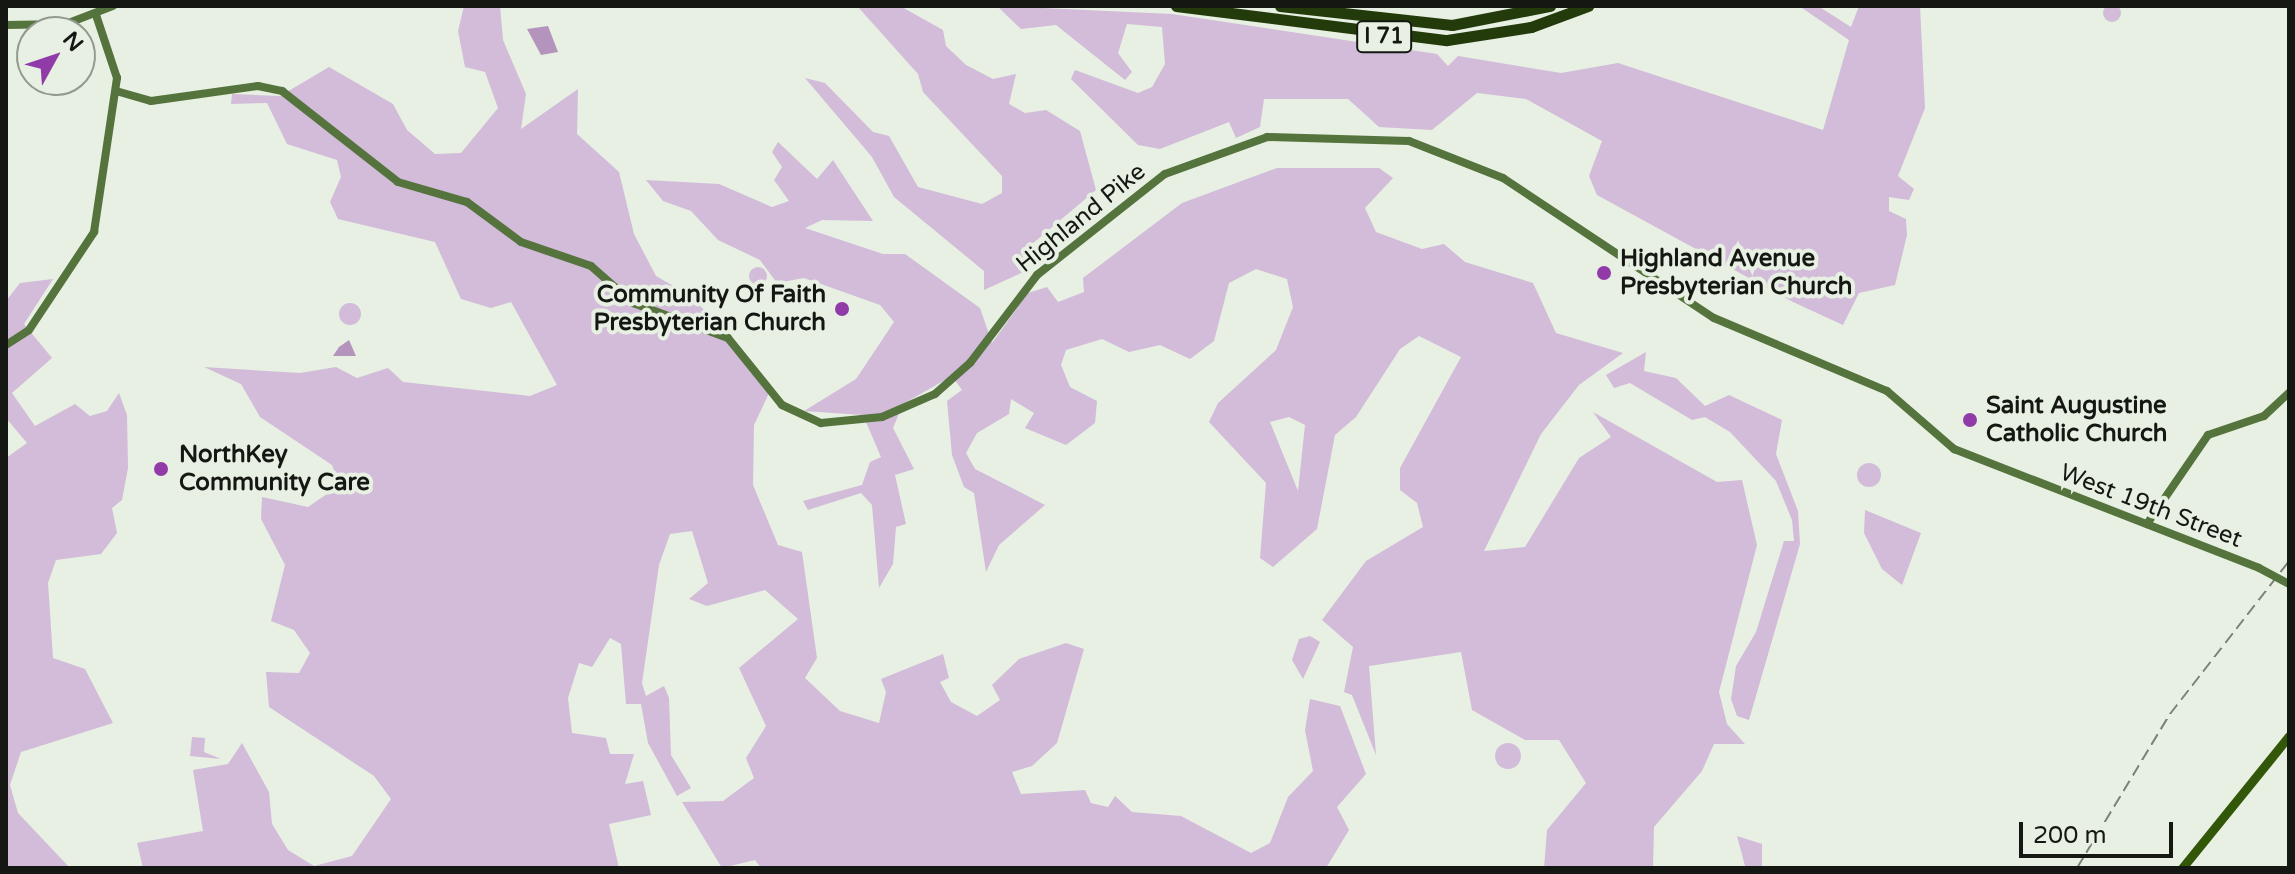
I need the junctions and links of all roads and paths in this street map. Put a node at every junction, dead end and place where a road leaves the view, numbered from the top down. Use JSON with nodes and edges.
{"nodes":[{"id":1,"x":113,"y":6,"type":"edge"},
{"id":2,"x":1176,"y":6,"type":"edge"},
{"id":3,"x":1280,"y":6,"type":"edge"},
{"id":4,"x":1550,"y":6,"type":"edge"},
{"id":5,"x":1588,"y":6,"type":"edge"},
{"id":6,"x":96,"y":15,"type":"junction"},
{"id":7,"x":6,"y":25,"type":"edge"},
{"id":8,"x":116,"y":91,"type":"junction"},
{"id":9,"x":6,"y":345,"type":"edge"},
{"id":10,"x":2289,"y":393,"type":"edge"},
{"id":11,"x":1954,"y":449,"type":"joint"},
{"id":12,"x":2147,"y":524,"type":"junction"},
{"id":13,"x":2289,"y":584,"type":"edge"},
{"id":14,"x":2289,"y":736,"type":"edge"},
{"id":15,"x":2182,"y":868,"type":"edge"}],
"edges":[{"from":1,"to":6,"type":"street"},
{"from":2,"to":5,"type":"highway","number":"I 71"},
{"from":3,"to":4,"type":"highway","number":"I 71"},
{"from":6,"to":7,"type":"street"},
{"from":6,"to":8,"type":"street"},
{"from":8,"to":9,"type":"street"},
{"from":8,"to":11,"type":"street","name":"Highland Pike"},
{"from":10,"to":12,"type":"street"},
{"from":11,"to":12,"type":"street","name":"West 19th Street"},
{"from":12,"to":13,"type":"street","name":"West 19th Street","bridge":true},
{"from":14,"to":15,"type":"main road"}]}
